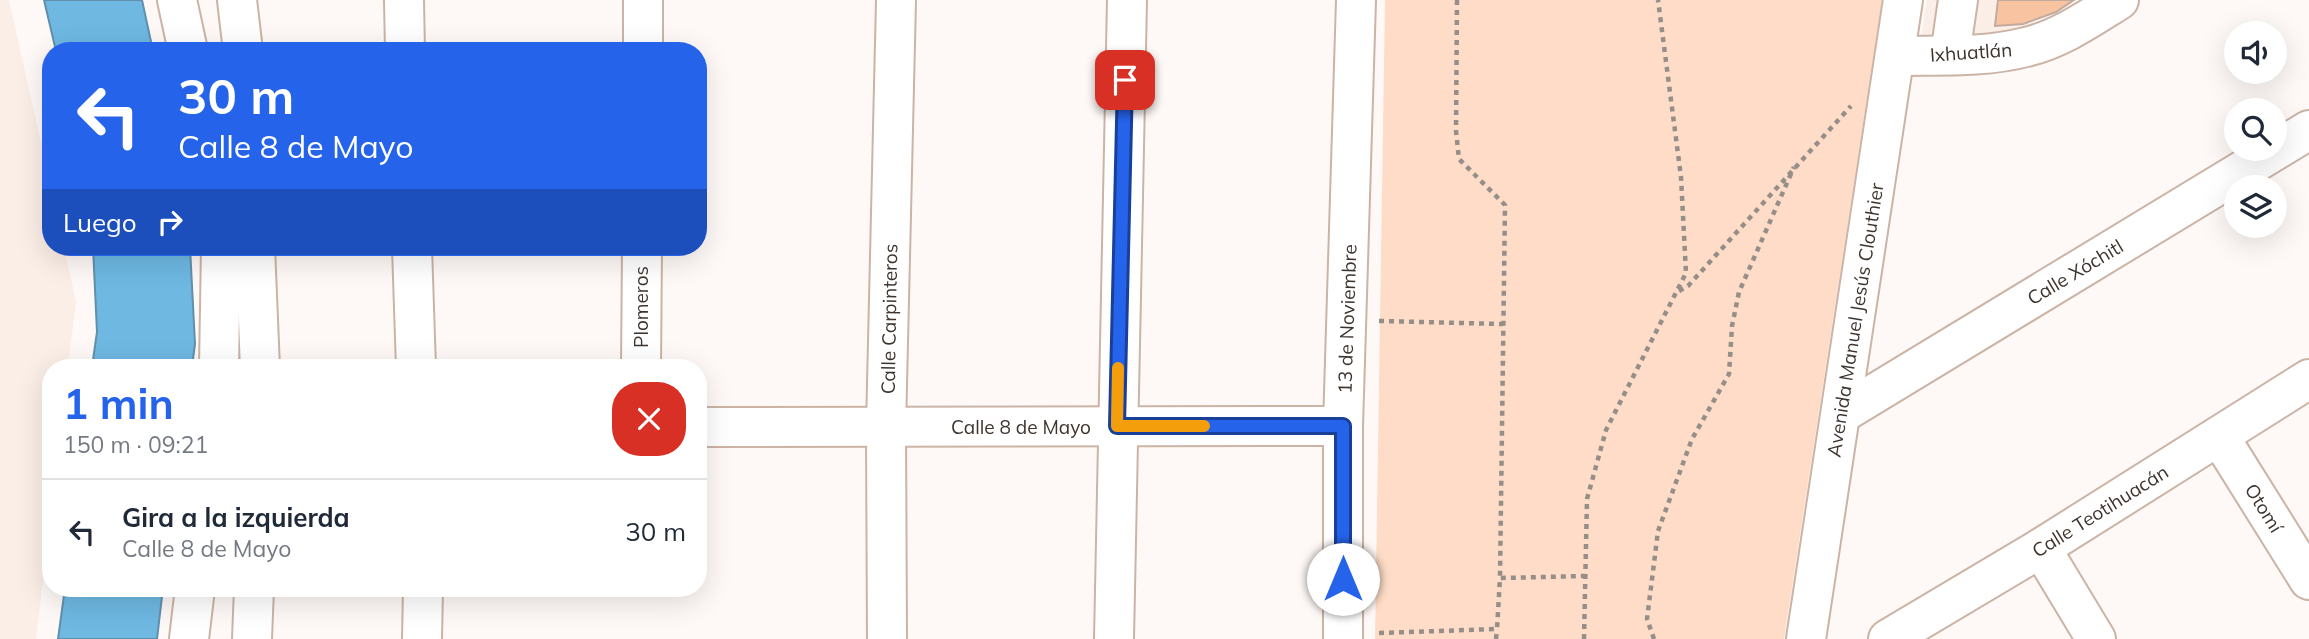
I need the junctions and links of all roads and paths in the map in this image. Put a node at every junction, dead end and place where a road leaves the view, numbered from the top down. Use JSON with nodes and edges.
{"nodes":[{"id":1,"x":177,"y":0,"type":"edge"},
{"id":2,"x":237,"y":0,"type":"edge"},
{"id":3,"x":404,"y":0,"type":"edge"},
{"id":4,"x":643,"y":0,"type":"edge"},
{"id":5,"x":896,"y":0,"type":"edge"},
{"id":6,"x":1127,"y":0,"type":"edge"},
{"id":7,"x":1356,"y":0,"type":"edge"},
{"id":8,"x":1457,"y":0,"type":"edge"},
{"id":9,"x":1658,"y":0,"type":"edge"},
{"id":10,"x":1903,"y":0,"type":"edge"},
{"id":11,"x":1958,"y":0,"type":"edge"},
{"id":12,"x":2119,"y":0,"type":"edge"},
{"id":13,"x":186,"y":42,"type":"edge"},
{"id":14,"x":242,"y":42,"type":"edge"},
{"id":15,"x":405,"y":42,"type":"edge"},
{"id":16,"x":643,"y":42,"type":"edge"},
{"id":17,"x":1950,"y":55,"type":"junction"},
{"id":18,"x":1892,"y":72,"type":"junction"},
{"id":19,"x":2309,"y":130,"type":"edge"},
{"id":20,"x":1794,"y":167,"type":"junction"},
{"id":21,"x":221,"y":256,"type":"edge"},
{"id":22,"x":255,"y":256,"type":"edge"},
{"id":23,"x":412,"y":256,"type":"edge"},
{"id":24,"x":642,"y":256,"type":"edge"},
{"id":25,"x":1678,"y":291,"type":"junction"},
{"id":26,"x":1347,"y":320,"type":"junction"},
{"id":27,"x":1503,"y":324,"type":"junction"},
{"id":28,"x":219,"y":359,"type":"edge"},
{"id":29,"x":260,"y":359,"type":"edge"},
{"id":30,"x":416,"y":359,"type":"edge"},
{"id":31,"x":641,"y":359,"type":"edge"},
{"id":32,"x":2309,"y":379,"type":"edge"},
{"id":33,"x":1840,"y":414,"type":"junction"},
{"id":34,"x":1117,"y":426,"type":"junction"},
{"id":35,"x":1343,"y":426,"type":"junction"},
{"id":36,"x":707,"y":427,"type":"edge"},
{"id":37,"x":886,"y":428,"type":"junction"},
{"id":38,"x":2220,"y":436,"type":"junction"},
{"id":39,"x":2041,"y":548,"type":"junction"},
{"id":40,"x":1585,"y":576,"type":"junction"},
{"id":41,"x":1500,"y":578,"type":"junction"},
{"id":42,"x":2309,"y":580,"type":"edge"},
{"id":43,"x":194,"y":597,"type":"edge"},
{"id":44,"x":254,"y":597,"type":"edge"},
{"id":45,"x":423,"y":597,"type":"edge"},
{"id":46,"x":1497,"y":629,"type":"junction"},
{"id":47,"x":1343,"y":636,"type":"edge"},
{"id":48,"x":188,"y":639,"type":"edge"},
{"id":49,"x":252,"y":639,"type":"edge"},
{"id":50,"x":422,"y":639,"type":"edge"},
{"id":51,"x":887,"y":639,"type":"edge"},
{"id":52,"x":1114,"y":639,"type":"edge"},
{"id":53,"x":1496,"y":639,"type":"edge"},
{"id":54,"x":1584,"y":639,"type":"edge"},
{"id":55,"x":1654,"y":639,"type":"edge"},
{"id":56,"x":1806,"y":639,"type":"edge"},
{"id":57,"x":1888,"y":639,"type":"edge"},
{"id":58,"x":2096,"y":639,"type":"edge"}],
"edges":[{"from":1,"to":13,"type":"street"},
{"from":2,"to":14,"type":"street"},
{"from":3,"to":15,"type":"street"},
{"from":4,"to":16,"type":"street"},
{"from":5,"to":37,"type":"street","name":"Calle Carpinteros"},
{"from":6,"to":34,"type":"street"},
{"from":7,"to":26,"type":"street","name":"13 de Noviembre"},
{"from":8,"to":27,"type":"path"},
{"from":9,"to":25,"type":"path"},
{"from":10,"to":18,"type":"street","name":"Avenida Manuel Jesús Clouthier"},
{"from":11,"to":17,"type":"street"},
{"from":12,"to":17,"type":"street","name":"Ixhuatlán"},
{"from":17,"to":18,"type":"street","name":"Ixhuatlán"},
{"from":18,"to":20,"type":"path"},
{"from":18,"to":33,"type":"street","name":"Avenida Manuel Jesús Clouthier"},
{"from":19,"to":33,"type":"street","name":"Calle Xóchitl"},
{"from":20,"to":25,"type":"path"},
{"from":20,"to":55,"type":"path"},
{"from":21,"to":28,"type":"street"},
{"from":22,"to":29,"type":"street"},
{"from":23,"to":30,"type":"street"},
{"from":24,"to":31,"type":"street","name":"Plomeros"},
{"from":25,"to":40,"type":"path"},
{"from":26,"to":27,"type":"path"},
{"from":26,"to":35,"type":"street","name":"13 de Noviembre"},
{"from":27,"to":41,"type":"path"},
{"from":32,"to":38,"type":"street","name":"Calle Teotihuacán"},
{"from":33,"to":56,"type":"street","name":"Avenida Manuel Jesús Clouthier"},
{"from":34,"to":35,"type":"street","name":"Calle 8 de Mayo"},
{"from":34,"to":37,"type":"street","name":"Calle 8 de Mayo"},
{"from":34,"to":52,"type":"street"},
{"from":35,"to":47,"type":"street","name":"13 de Noviembre"},
{"from":36,"to":37,"type":"street","name":"Calle 8 de Mayo"},
{"from":37,"to":51,"type":"street","name":"Calle Carpinteros"},
{"from":38,"to":39,"type":"street","name":"Calle Teotihuacán"},
{"from":38,"to":42,"type":"street","name":"Otomí"},
{"from":39,"to":57,"type":"street","name":"Calle Teotihuacán"},
{"from":39,"to":58,"type":"street"},
{"from":40,"to":41,"type":"path"},
{"from":40,"to":54,"type":"path"},
{"from":41,"to":46,"type":"path"},
{"from":43,"to":48,"type":"street"},
{"from":44,"to":49,"type":"street"},
{"from":45,"to":50,"type":"street"},
{"from":46,"to":47,"type":"path"},
{"from":46,"to":53,"type":"path"}]}
